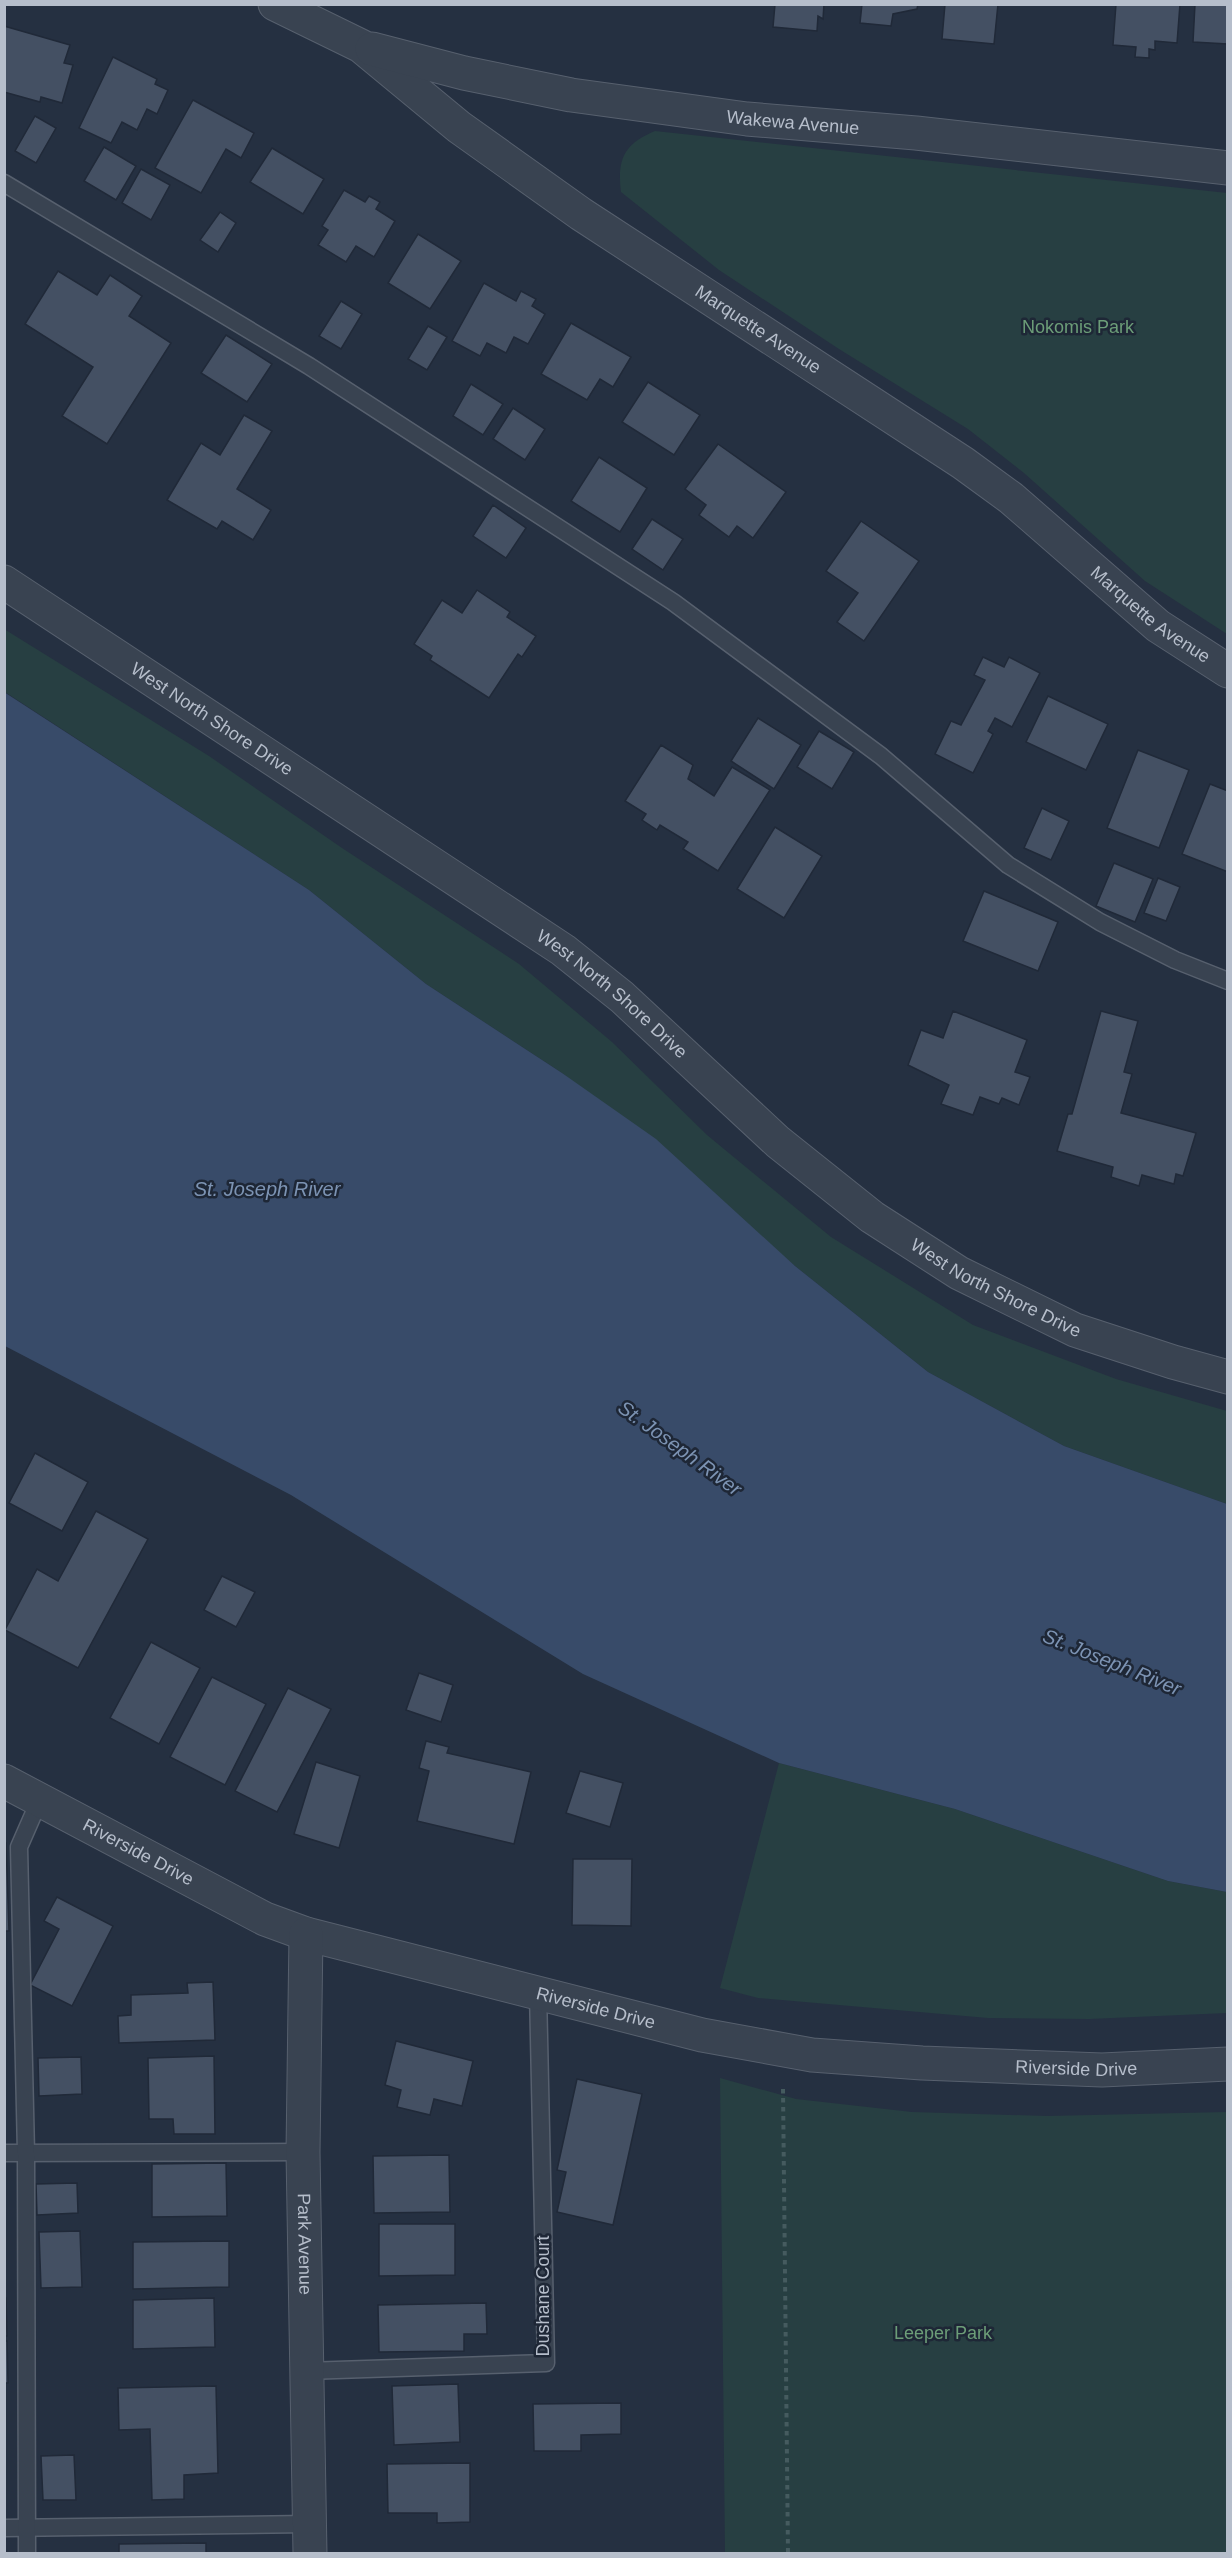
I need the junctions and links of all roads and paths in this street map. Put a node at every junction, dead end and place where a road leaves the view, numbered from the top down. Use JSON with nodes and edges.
{"nodes":[{"id":1,"x":275,"y":4,"type":"edge"},
{"id":2,"x":362,"y":46,"type":"junction"},
{"id":3,"x":1227,"y":168,"type":"edge"},
{"id":4,"x":4,"y":183,"type":"edge"},
{"id":5,"x":4,"y":582,"type":"edge"},
{"id":6,"x":1227,"y":671,"type":"edge"},
{"id":7,"x":1227,"y":981,"type":"edge"},
{"id":8,"x":1227,"y":1377,"type":"edge"},
{"id":9,"x":4,"y":1780,"type":"edge"},
{"id":10,"x":40,"y":1799,"type":"junction"},
{"id":11,"x":306,"y":1934,"type":"junction"},
{"id":12,"x":538,"y":1991,"type":"junction"},
{"id":13,"x":1227,"y":2064,"type":"edge"},
{"id":14,"x":783,"y":2089,"type":"dead end"},
{"id":15,"x":303,"y":2152,"type":"junction"},
{"id":16,"x":4,"y":2153,"type":"edge"},
{"id":17,"x":26,"y":2153,"type":"junction"},
{"id":18,"x":306,"y":2371,"type":"junction"},
{"id":19,"x":26,"y":2527,"type":"junction"},
{"id":20,"x":4,"y":2528,"type":"edge"},
{"id":21,"x":309,"y":2539,"type":"edge"},
{"id":22,"x":27,"y":2553,"type":"edge"},
{"id":23,"x":788,"y":2553,"type":"edge"}],
"edges":[{"from":1,"to":2,"type":"street","name":"Marquette Avenue"},
{"from":2,"to":3,"type":"street","name":"Wakewa Avenue"},
{"from":2,"to":6,"type":"street","name":"Marquette Avenue"},
{"from":4,"to":7,"type":"lane"},
{"from":5,"to":8,"type":"street","name":"West North Shore Drive"},
{"from":9,"to":10,"type":"street","name":"Riverside Drive"},
{"from":10,"to":11,"type":"street","name":"Riverside Drive"},
{"from":10,"to":17,"type":"lane"},
{"from":11,"to":12,"type":"street","name":"Riverside Drive"},
{"from":11,"to":15,"type":"street","name":"Park Avenue"},
{"from":12,"to":13,"type":"street","name":"Riverside Drive"},
{"from":12,"to":18,"type":"lane","name":"Dushane Court"},
{"from":14,"to":23,"type":"path"},
{"from":15,"to":17,"type":"lane"},
{"from":15,"to":18,"type":"street","name":"Park Avenue"},
{"from":16,"to":17,"type":"lane"},
{"from":17,"to":19,"type":"lane"},
{"from":18,"to":21,"type":"street","name":"Park Avenue"},
{"from":19,"to":20,"type":"lane"},
{"from":19,"to":21,"type":"lane"},
{"from":19,"to":22,"type":"lane"}]}
